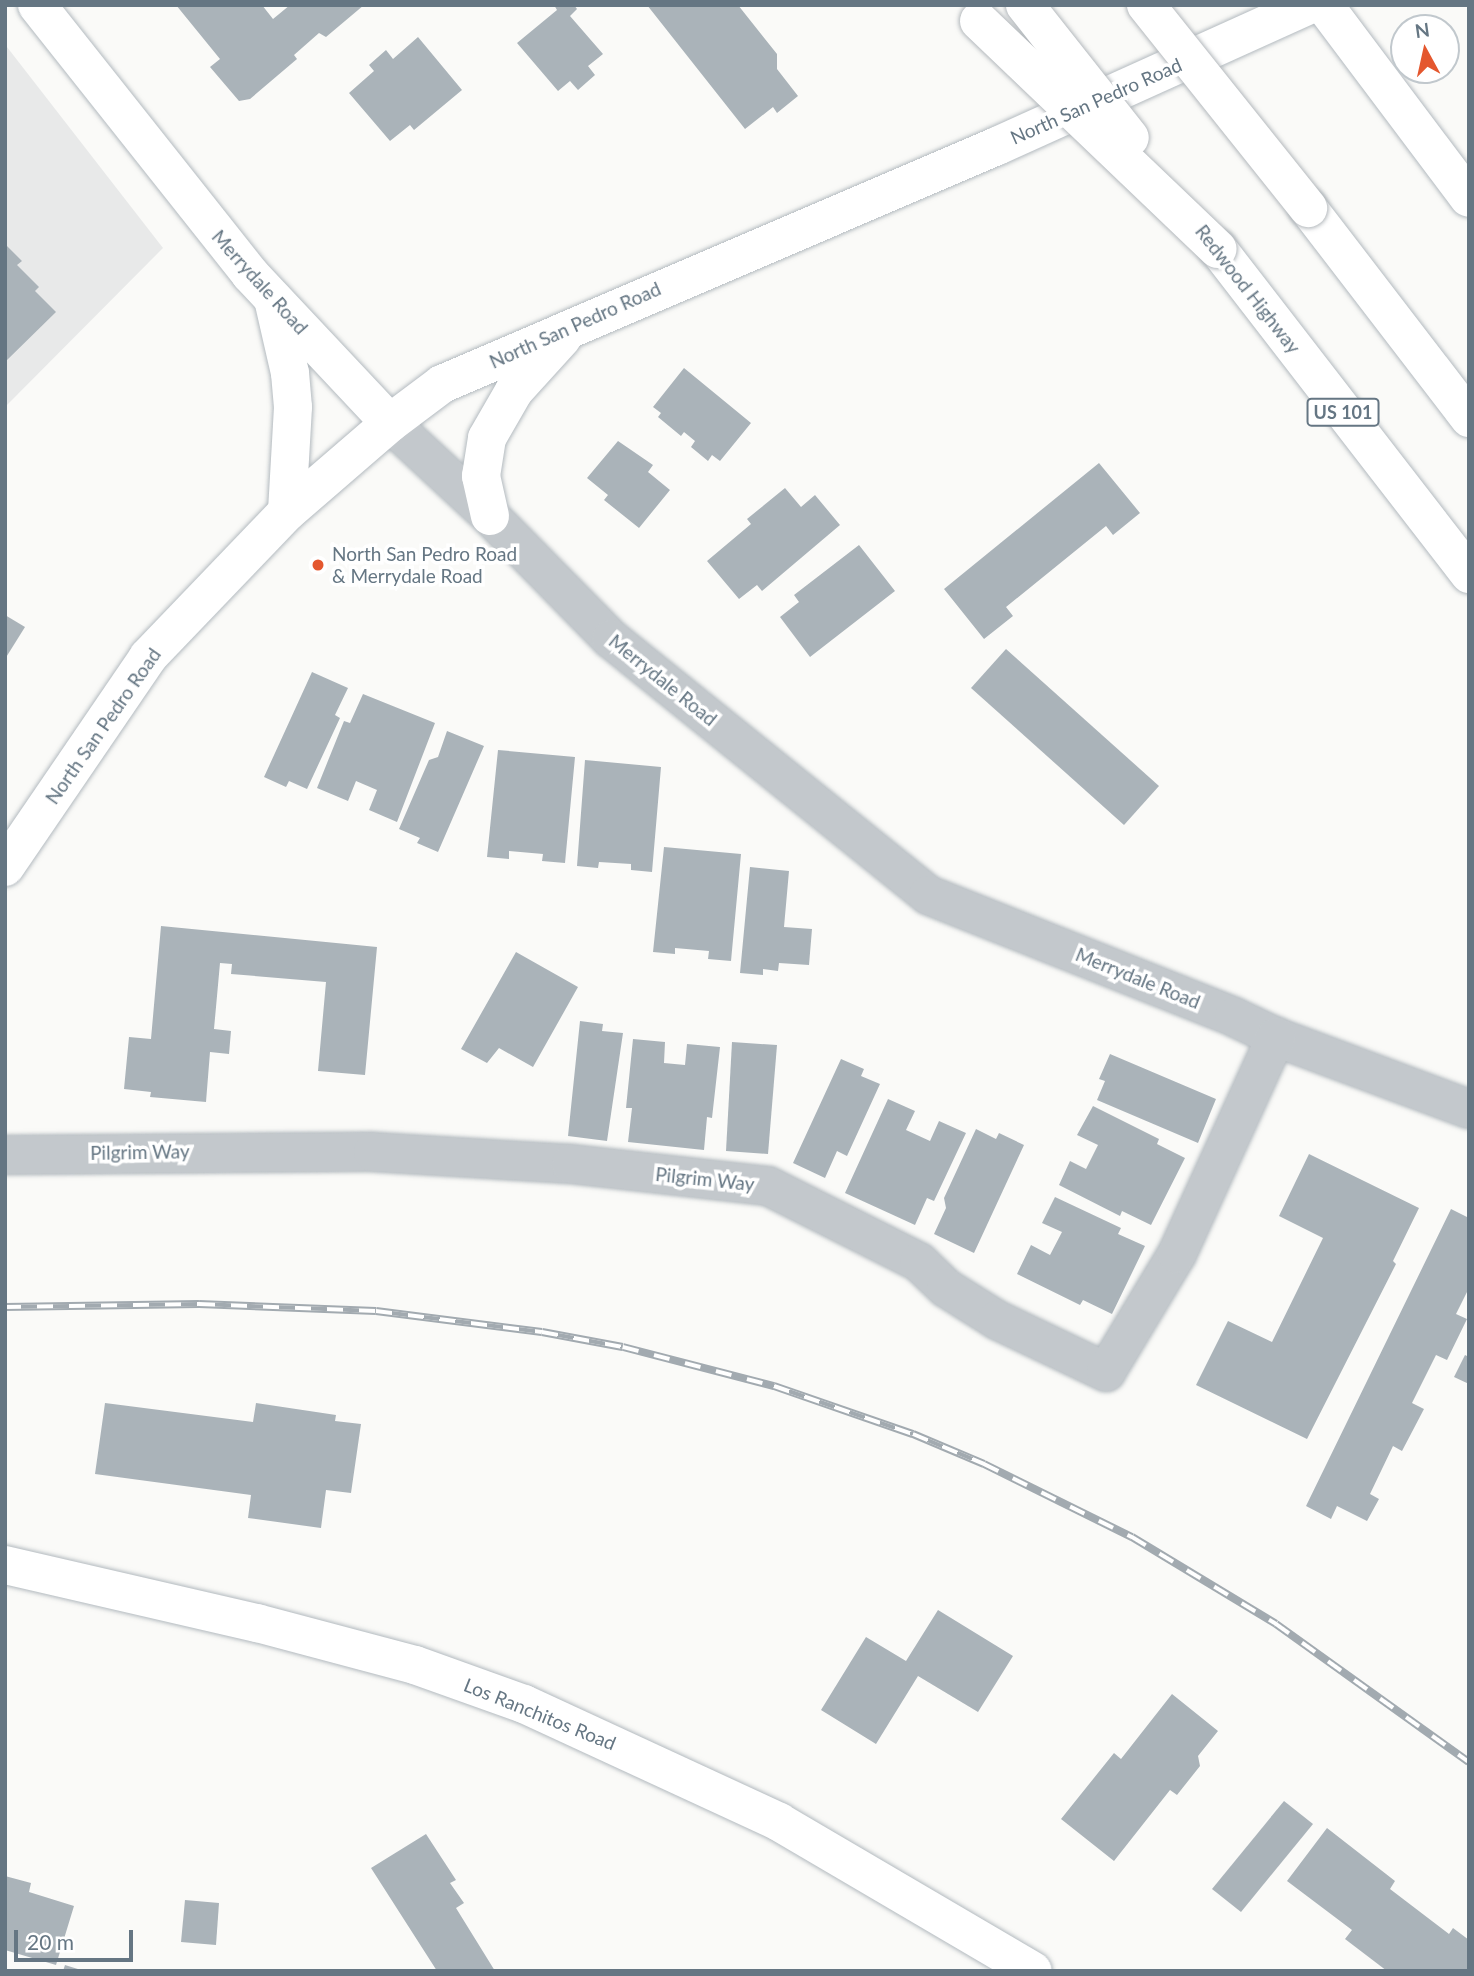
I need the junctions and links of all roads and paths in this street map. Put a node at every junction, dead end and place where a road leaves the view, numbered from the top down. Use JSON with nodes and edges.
{"nodes":[{"id":1,"x":37,"y":5,"type":"edge"},
{"id":2,"x":1025,"y":5,"type":"edge"},
{"id":3,"x":1146,"y":5,"type":"edge"},
{"id":4,"x":1310,"y":5,"type":"edge"},
{"id":5,"x":1324,"y":5,"type":"edge"},
{"id":6,"x":971,"y":13,"type":"edge"},
{"id":7,"x":1469,"y":198,"type":"edge"},
{"id":8,"x":1218,"y":249,"type":"junction"},
{"id":9,"x":272,"y":297,"type":"junction"},
{"id":10,"x":579,"y":323,"type":"junction"},
{"id":11,"x":1469,"y":418,"type":"edge"},
{"id":12,"x":390,"y":423,"type":"junction"},
{"id":13,"x":286,"y":512,"type":"junction"},
{"id":14,"x":490,"y":516,"type":"junction"},
{"id":15,"x":1469,"y":574,"type":"edge"},
{"id":16,"x":5,"y":867,"type":"edge"},
{"id":17,"x":1276,"y":1037,"type":"junction"},
{"id":18,"x":1469,"y":1109,"type":"edge"},
{"id":19,"x":5,"y":1155,"type":"edge"},
{"id":20,"x":5,"y":1565,"type":"edge"},
{"id":21,"x":1033,"y":1971,"type":"edge"}],
"edges":[{"from":1,"to":9,"type":"main road","name":"Merrydale Road"},
{"from":2,"to":8,"type":"main road","name":"Redwood Highway","number":"US 101","bridge":true},
{"from":3,"to":11,"type":"main road","bridge":true},
{"from":4,"to":10,"type":"main road","name":"North San Pedro Road"},
{"from":5,"to":7,"type":"main road"},
{"from":6,"to":8,"type":"main road","bridge":true},
{"from":8,"to":15,"type":"main road","name":"Redwood Highway","number":"US 101"},
{"from":9,"to":12,"type":"main road","name":"Merrydale Road"},
{"from":9,"to":13,"type":"main road"},
{"from":10,"to":12,"type":"main road","name":"North San Pedro Road"},
{"from":10,"to":14,"type":"main road"},
{"from":12,"to":13,"type":"main road","name":"North San Pedro Road"},
{"from":12,"to":14,"type":"street","name":"Merrydale Road"},
{"from":13,"to":16,"type":"main road","name":"North San Pedro Road"},
{"from":14,"to":17,"type":"street","name":"Merrydale Road"},
{"from":17,"to":18,"type":"street","name":"Merrydale Road"},
{"from":17,"to":19,"type":"street","name":"Pilgrim Way"},
{"from":20,"to":21,"type":"main road","name":"Los Ranchitos Road"}]}
